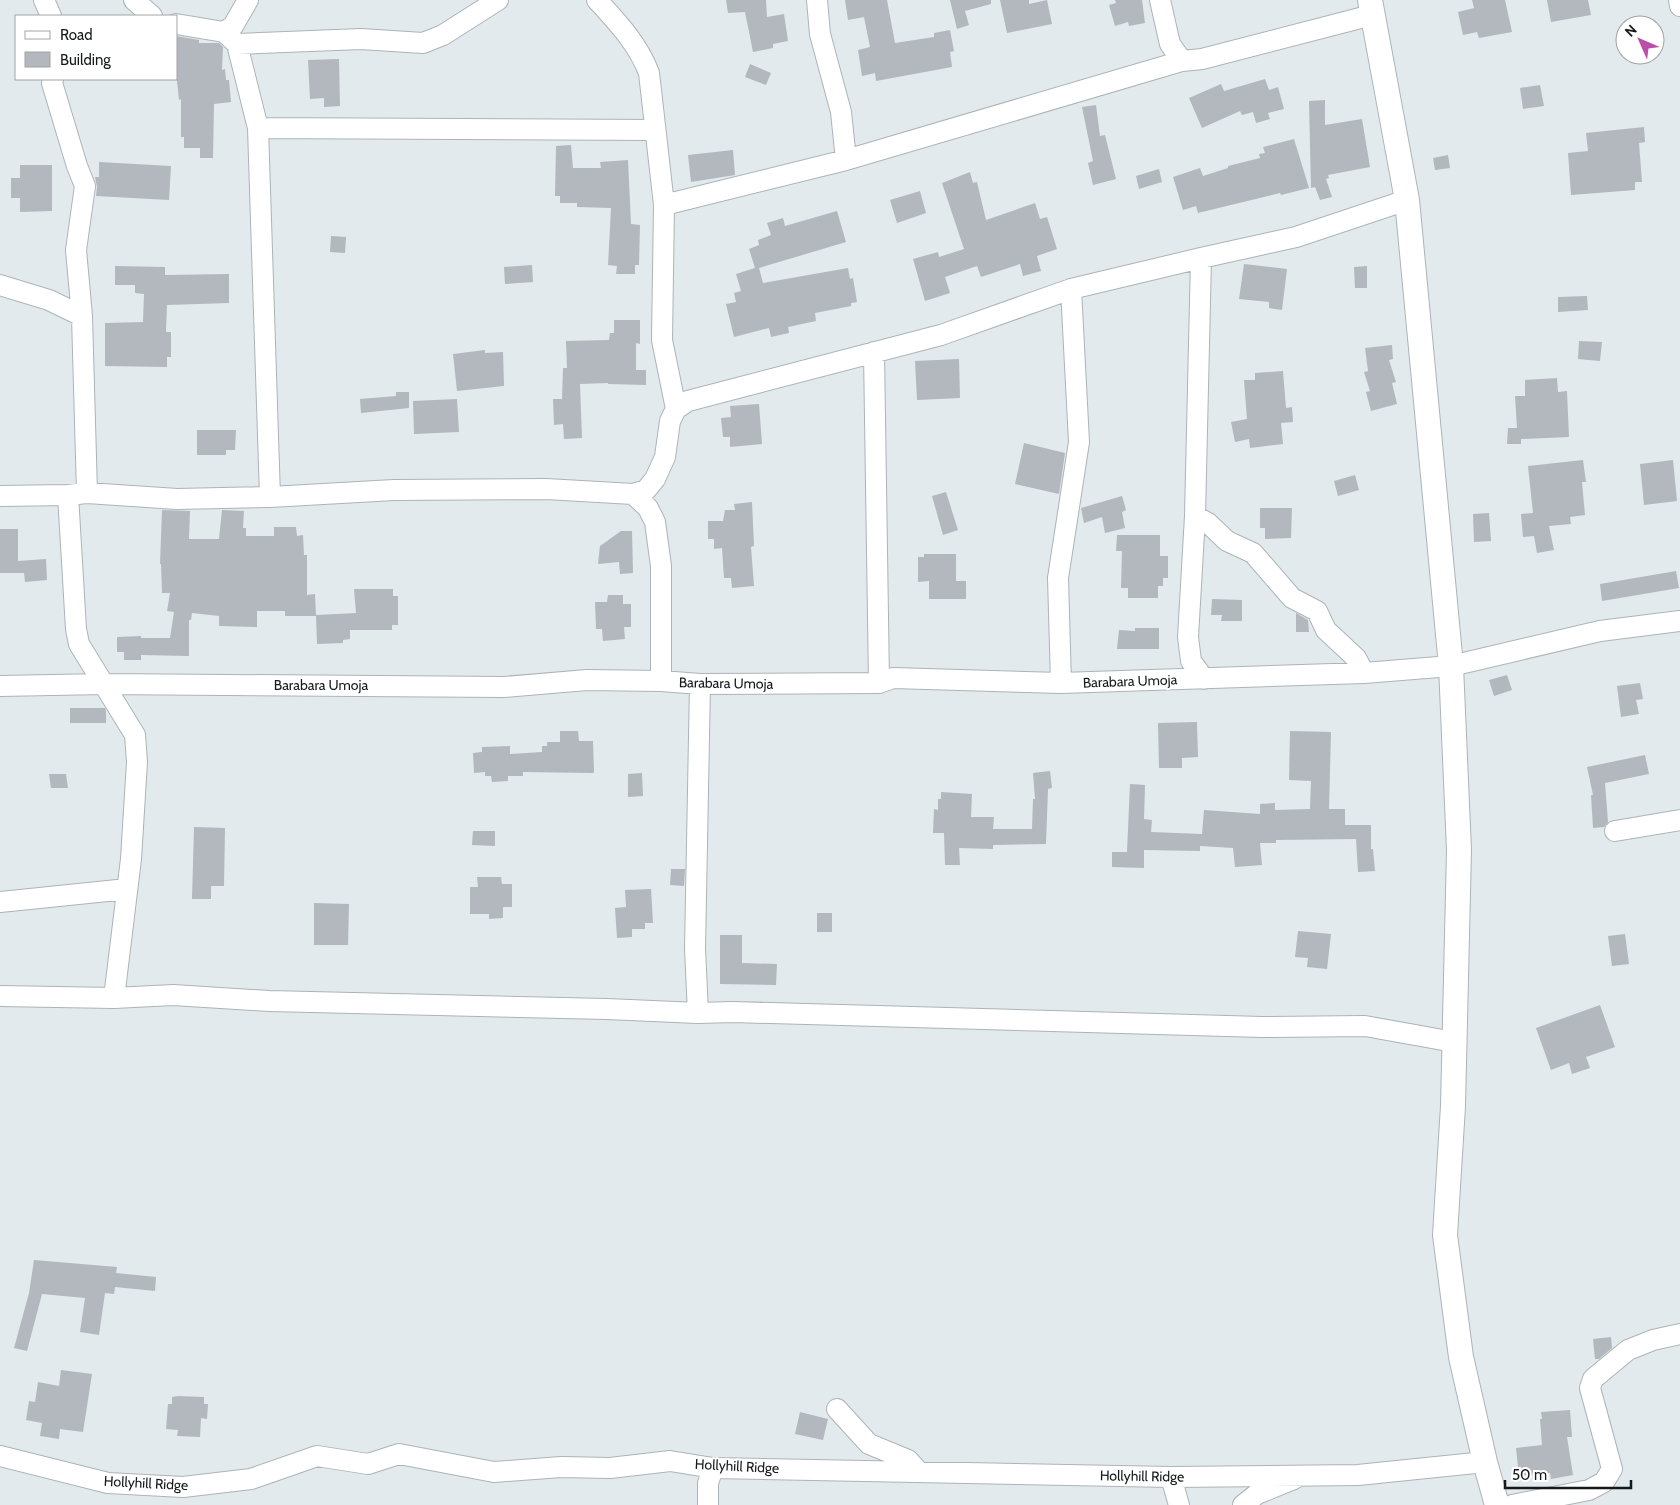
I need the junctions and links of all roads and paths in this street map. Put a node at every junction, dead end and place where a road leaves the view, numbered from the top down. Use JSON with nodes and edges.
{"nodes":[{"id":1,"x":44,"y":0,"type":"edge"},
{"id":2,"x":134,"y":0,"type":"edge"},
{"id":3,"x":248,"y":0,"type":"edge"},
{"id":4,"x":498,"y":0,"type":"edge"},
{"id":5,"x":597,"y":0,"type":"edge"},
{"id":6,"x":817,"y":0,"type":"edge"},
{"id":7,"x":1160,"y":0,"type":"edge"},
{"id":8,"x":1679,"y":0,"type":"edge"},
{"id":9,"x":1680,"y":6,"type":"edge"},
{"id":10,"x":1371,"y":8,"type":"edge"},
{"id":11,"x":51,"y":15,"type":"edge"},
{"id":12,"x":151,"y":15,"type":"edge"},
{"id":13,"x":178,"y":25,"type":"edge"},
{"id":14,"x":231,"y":38,"type":"junction"},
{"id":15,"x":1182,"y":61,"type":"junction"},
{"id":16,"x":53,"y":80,"type":"edge"},
{"id":17,"x":258,"y":128,"type":"junction"},
{"id":18,"x":654,"y":130,"type":"junction"},
{"id":19,"x":846,"y":160,"type":"junction"},
{"id":20,"x":1407,"y":200,"type":"junction"},
{"id":21,"x":664,"y":205,"type":"junction"},
{"id":22,"x":1201,"y":258,"type":"junction"},
{"id":23,"x":0,"y":285,"type":"edge"},
{"id":24,"x":1071,"y":289,"type":"junction"},
{"id":25,"x":82,"y":316,"type":"junction"},
{"id":26,"x":874,"y":352,"type":"junction"},
{"id":27,"x":676,"y":410,"type":"junction"},
{"id":28,"x":77,"y":494,"type":"junction"},
{"id":29,"x":0,"y":496,"type":"edge"},
{"id":30,"x":270,"y":497,"type":"junction"},
{"id":31,"x":642,"y":497,"type":"junction"},
{"id":32,"x":1195,"y":516,"type":"junction"},
{"id":33,"x":1680,"y":621,"type":"edge"},
{"id":34,"x":1451,"y":666,"type":"junction"},
{"id":35,"x":1364,"y":674,"type":"junction"},
{"id":36,"x":1204,"y":679,"type":"junction"},
{"id":37,"x":661,"y":681,"type":"junction"},
{"id":38,"x":879,"y":683,"type":"junction"},
{"id":39,"x":1061,"y":683,"type":"junction"},
{"id":40,"x":104,"y":684,"type":"junction"},
{"id":41,"x":700,"y":684,"type":"junction"},
{"id":42,"x":0,"y":686,"type":"edge"},
{"id":43,"x":1680,"y":820,"type":"edge"},
{"id":44,"x":1614,"y":831,"type":"dead end"},
{"id":45,"x":127,"y":889,"type":"junction"},
{"id":46,"x":0,"y":902,"type":"edge"},
{"id":47,"x":0,"y":996,"type":"edge"},
{"id":48,"x":114,"y":998,"type":"junction"},
{"id":49,"x":698,"y":1014,"type":"junction"},
{"id":50,"x":1454,"y":1042,"type":"junction"},
{"id":51,"x":1680,"y":1334,"type":"edge"},
{"id":52,"x":837,"y":1409,"type":"dead end"},
{"id":53,"x":0,"y":1456,"type":"edge"},
{"id":54,"x":1485,"y":1462,"type":"junction"},
{"id":55,"x":712,"y":1468,"type":"junction"},
{"id":56,"x":918,"y":1471,"type":"junction"},
{"id":57,"x":1304,"y":1475,"type":"junction"},
{"id":58,"x":1171,"y":1477,"type":"junction"},
{"id":59,"x":708,"y":1505,"type":"edge"},
{"id":60,"x":1179,"y":1505,"type":"edge"},
{"id":61,"x":1243,"y":1505,"type":"edge"},
{"id":62,"x":1497,"y":1505,"type":"edge"},
{"id":63,"x":1512,"y":1505,"type":"edge"}],
"edges":[{"from":1,"to":11,"type":"street"},
{"from":2,"to":12,"type":"street"},
{"from":3,"to":14,"type":"street"},
{"from":4,"to":14,"type":"street"},
{"from":5,"to":18,"type":"street"},
{"from":6,"to":19,"type":"street"},
{"from":7,"to":15,"type":"street"},
{"from":8,"to":9,"type":"street"},
{"from":10,"to":15,"type":"street"},
{"from":10,"to":20,"type":"street"},
{"from":13,"to":14,"type":"street"},
{"from":14,"to":17,"type":"street"},
{"from":15,"to":19,"type":"street"},
{"from":16,"to":25,"type":"street"},
{"from":17,"to":18,"type":"street"},
{"from":17,"to":30,"type":"street"},
{"from":18,"to":21,"type":"street"},
{"from":19,"to":21,"type":"street"},
{"from":20,"to":22,"type":"street"},
{"from":20,"to":34,"type":"street"},
{"from":21,"to":27,"type":"street"},
{"from":22,"to":24,"type":"street"},
{"from":22,"to":32,"type":"street"},
{"from":23,"to":25,"type":"street"},
{"from":24,"to":26,"type":"street"},
{"from":24,"to":39,"type":"street"},
{"from":25,"to":28,"type":"street"},
{"from":26,"to":27,"type":"street"},
{"from":26,"to":38,"type":"street"},
{"from":27,"to":31,"type":"street"},
{"from":28,"to":29,"type":"street"},
{"from":28,"to":30,"type":"street"},
{"from":28,"to":40,"type":"street"},
{"from":30,"to":31,"type":"street"},
{"from":31,"to":37,"type":"street"},
{"from":32,"to":35,"type":"street"},
{"from":32,"to":36,"type":"street"},
{"from":33,"to":34,"type":"street","name":"Barabara Umoja"},
{"from":34,"to":35,"type":"street","name":"Barabara Umoja"},
{"from":34,"to":50,"type":"street"},
{"from":35,"to":36,"type":"street","name":"Barabara Umoja"},
{"from":36,"to":39,"type":"street","name":"Barabara Umoja"},
{"from":37,"to":40,"type":"street","name":"Barabara Umoja"},
{"from":37,"to":41,"type":"street","name":"Barabara Umoja"},
{"from":38,"to":39,"type":"street","name":"Barabara Umoja"},
{"from":38,"to":41,"type":"street","name":"Barabara Umoja"},
{"from":40,"to":42,"type":"street","name":"Barabara Umoja"},
{"from":40,"to":45,"type":"street"},
{"from":41,"to":49,"type":"street"},
{"from":43,"to":44,"type":"street"},
{"from":45,"to":46,"type":"street"},
{"from":45,"to":48,"type":"street"},
{"from":47,"to":48,"type":"street"},
{"from":48,"to":49,"type":"street"},
{"from":49,"to":50,"type":"street"},
{"from":50,"to":54,"type":"street"},
{"from":51,"to":63,"type":"street"},
{"from":52,"to":56,"type":"street"},
{"from":53,"to":55,"type":"street","name":"Hollyhill Ridge"},
{"from":54,"to":57,"type":"street","name":"Hollyhill Ridge"},
{"from":54,"to":62,"type":"street"},
{"from":55,"to":56,"type":"street","name":"Hollyhill Ridge"},
{"from":55,"to":59,"type":"street"},
{"from":56,"to":58,"type":"street","name":"Hollyhill Ridge"},
{"from":57,"to":58,"type":"street","name":"Hollyhill Ridge"},
{"from":57,"to":61,"type":"street"},
{"from":58,"to":60,"type":"street"}]}
